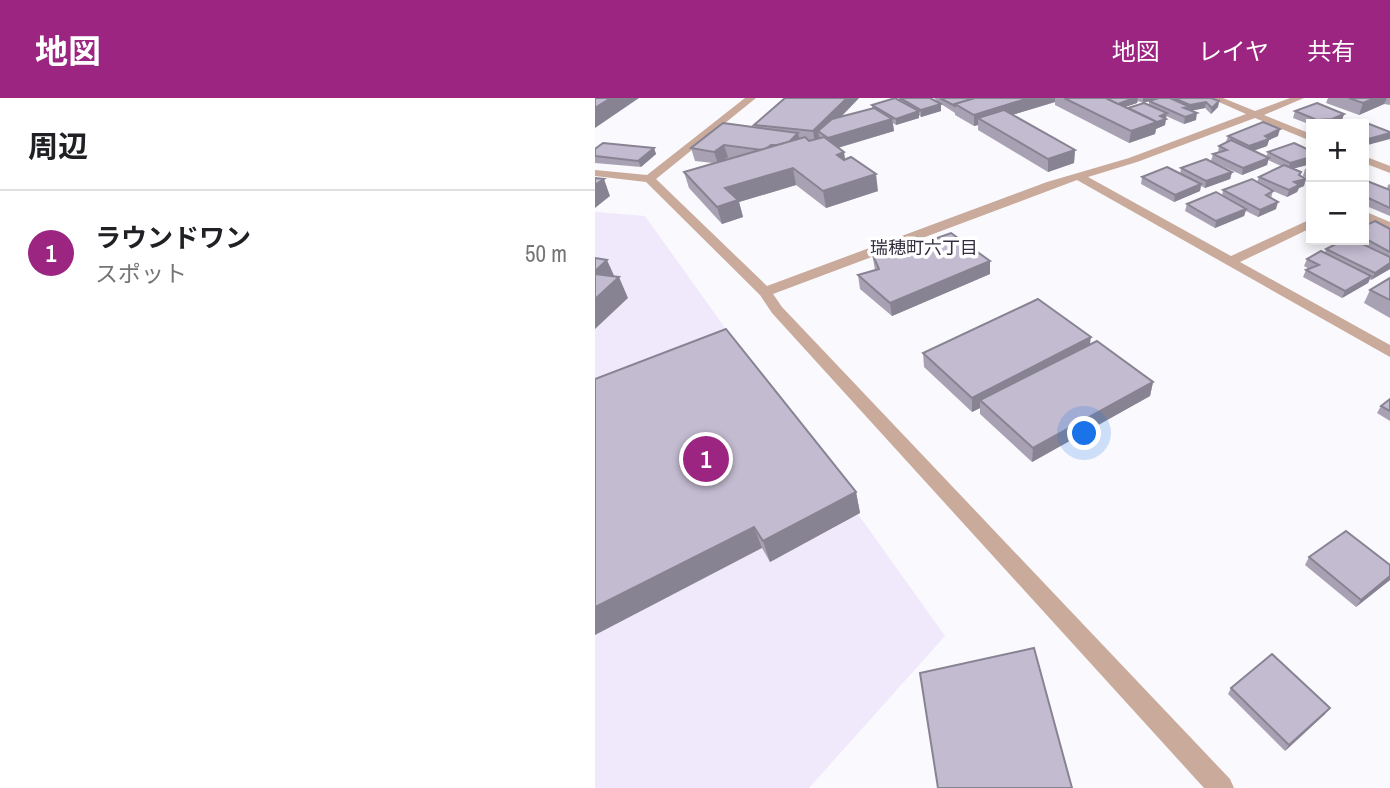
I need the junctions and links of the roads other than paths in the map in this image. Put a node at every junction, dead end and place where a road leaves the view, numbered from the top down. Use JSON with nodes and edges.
{"nodes":[{"id":1,"x":751,"y":98,"type":"edge"},
{"id":2,"x":1215,"y":98,"type":"edge"},
{"id":3,"x":1299,"y":98,"type":"edge"},
{"id":4,"x":1255,"y":115,"type":"junction"},
{"id":5,"x":1306,"y":136,"type":"edge"},
{"id":6,"x":1369,"y":161,"type":"edge"},
{"id":7,"x":1390,"y":170,"type":"edge"},
{"id":8,"x":595,"y":173,"type":"edge"},
{"id":9,"x":1079,"y":176,"type":"junction"},
{"id":10,"x":649,"y":179,"type":"junction"},
{"id":11,"x":1369,"y":217,"type":"edge"},
{"id":12,"x":1306,"y":225,"type":"edge"},
{"id":13,"x":1390,"y":227,"type":"edge"},
{"id":14,"x":1231,"y":261,"type":"junction"},
{"id":15,"x":765,"y":292,"type":"junction"},
{"id":16,"x":1390,"y":352,"type":"edge"},
{"id":17,"x":1221,"y":788,"type":"edge"}],
"edges":[{"from":1,"to":10,"type":"street"},
{"from":2,"to":4,"type":"street"},
{"from":3,"to":4,"type":"street"},
{"from":4,"to":5,"type":"street"},
{"from":4,"to":9,"type":"street"},
{"from":6,"to":7,"type":"street"},
{"from":8,"to":10,"type":"street"},
{"from":9,"to":14,"type":"street"},
{"from":9,"to":15,"type":"street"},
{"from":10,"to":15,"type":"street"},
{"from":11,"to":13,"type":"street"},
{"from":12,"to":14,"type":"street"},
{"from":14,"to":16,"type":"street"},
{"from":15,"to":17,"type":"street"}]}
